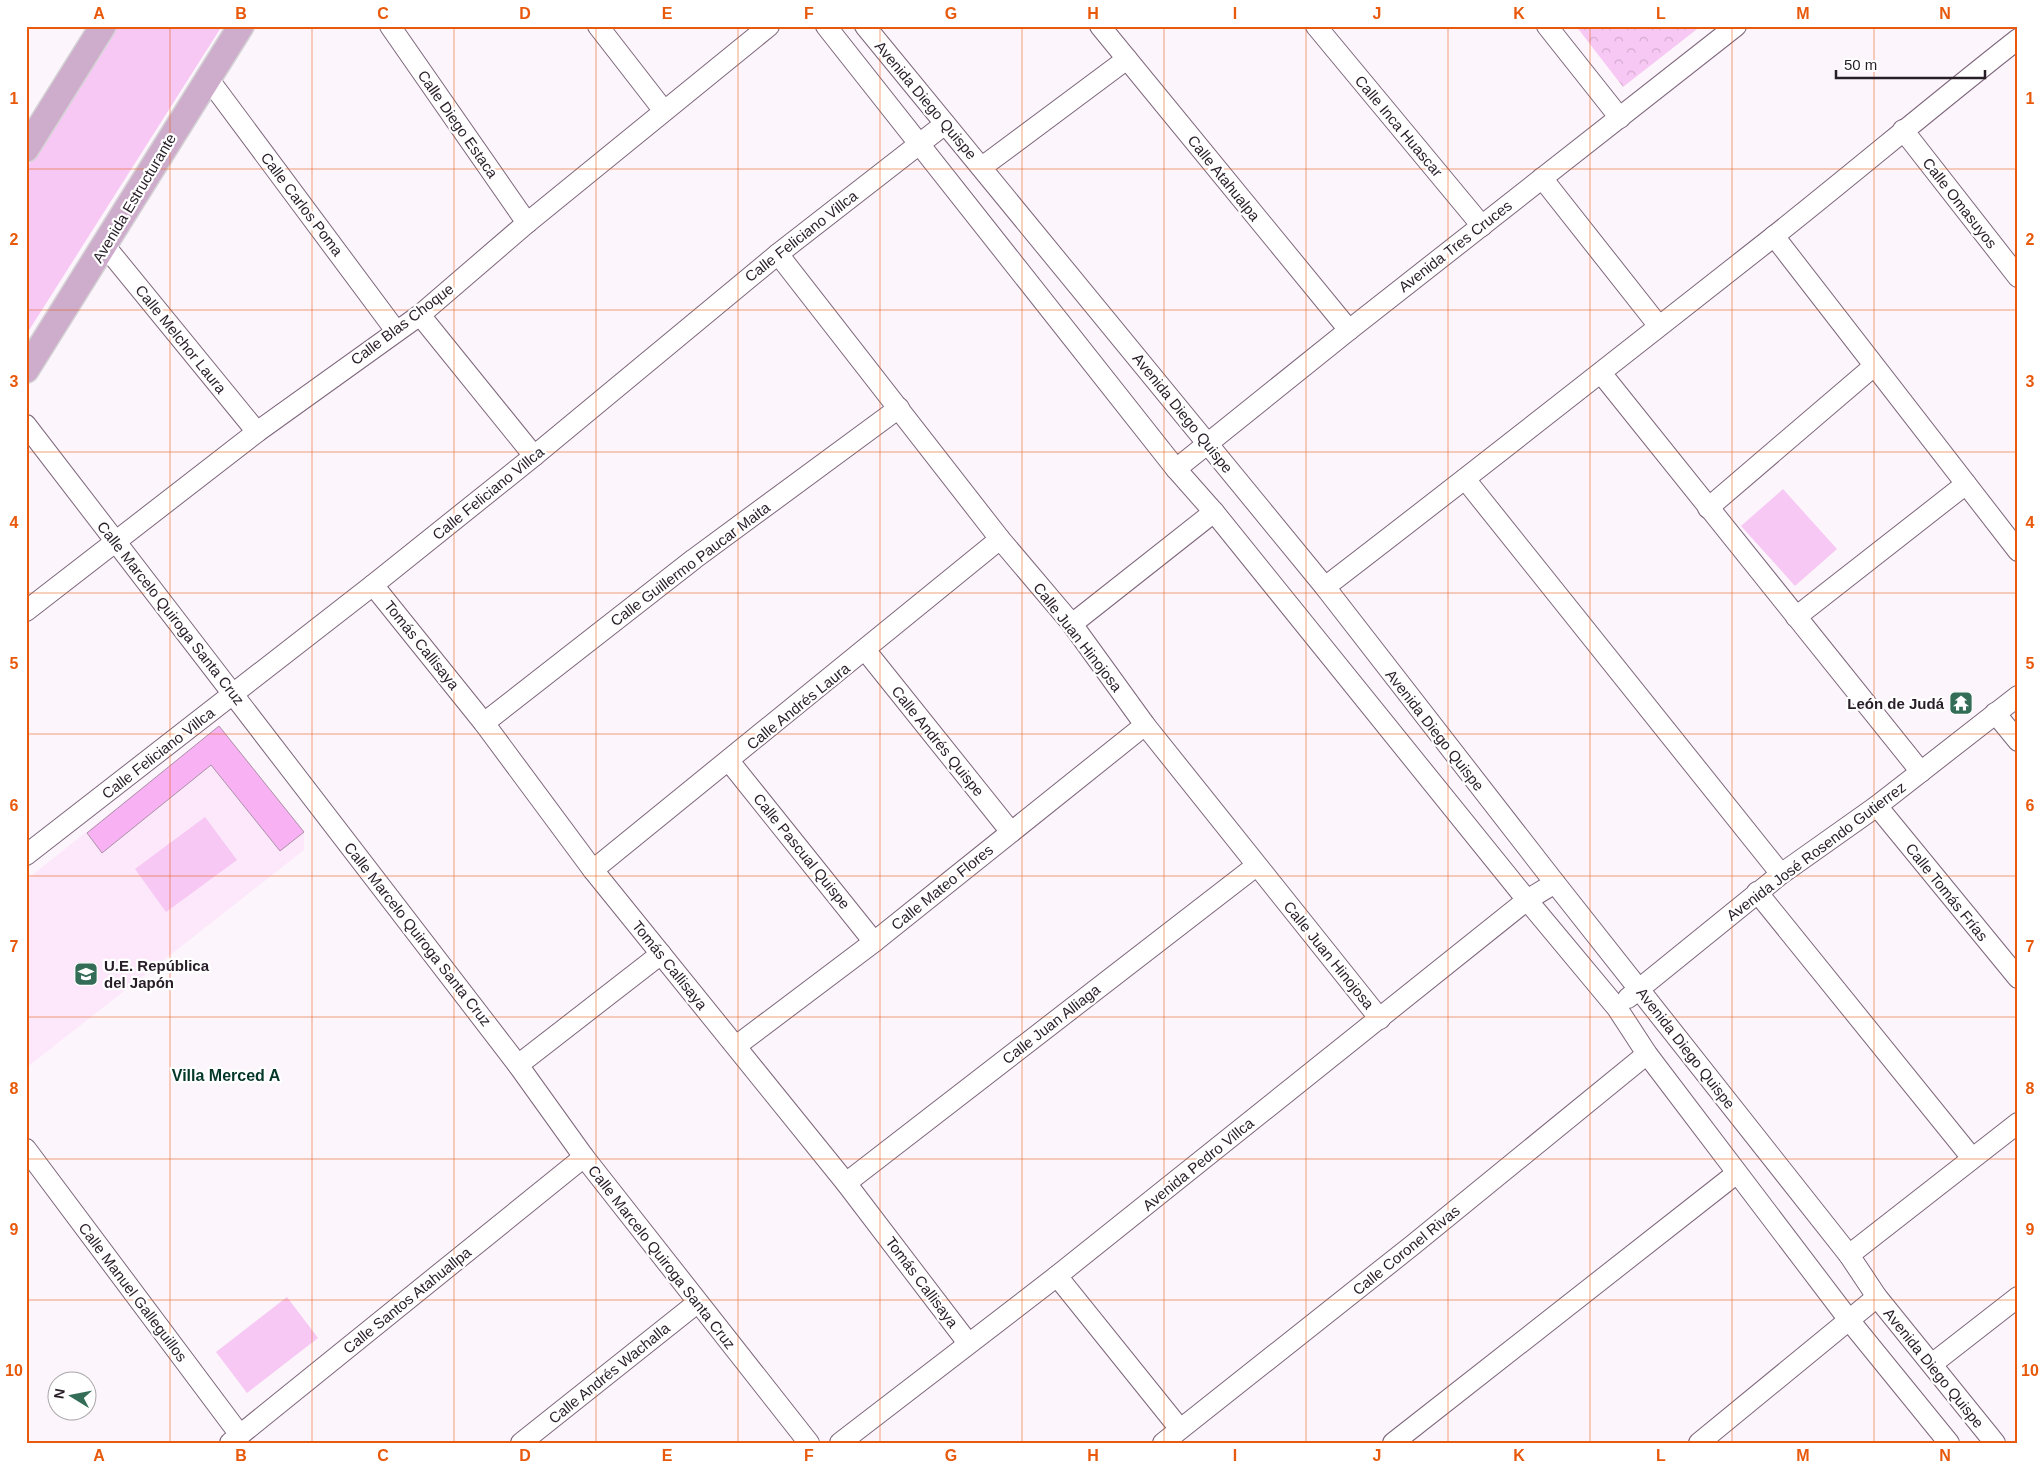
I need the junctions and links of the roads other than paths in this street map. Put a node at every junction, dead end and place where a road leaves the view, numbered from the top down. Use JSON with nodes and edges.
{"nodes":[{"id":1,"x":240,"y":26,"type":"edge"},
{"id":2,"x":390,"y":26,"type":"edge"},
{"id":3,"x":598,"y":26,"type":"edge"},
{"id":4,"x":769,"y":26,"type":"edge"},
{"id":5,"x":826,"y":26,"type":"edge"},
{"id":6,"x":865,"y":26,"type":"edge"},
{"id":7,"x":1100,"y":26,"type":"edge"},
{"id":8,"x":1316,"y":26,"type":"edge"},
{"id":9,"x":1547,"y":26,"type":"edge"},
{"id":10,"x":1736,"y":26,"type":"edge"},
{"id":11,"x":102,"y":27,"type":"edge"},
{"id":12,"x":2018,"y":39,"type":"edge"},
{"id":13,"x":1126,"y":59,"type":"junction"},
{"id":14,"x":207,"y":77,"type":"junction"},
{"id":15,"x":664,"y":112,"type":"junction"},
{"id":16,"x":1620,"y":118,"type":"junction"},
{"id":17,"x":944,"y":124,"type":"junction"},
{"id":18,"x":1903,"y":130,"type":"junction"},
{"id":19,"x":919,"y":144,"type":"junction"},
{"id":20,"x":26,"y":149,"type":"edge"},
{"id":21,"x":982,"y":167,"type":"junction"},
{"id":22,"x":1542,"y":178,"type":"junction"},
{"id":23,"x":527,"y":223,"type":"junction"},
{"id":24,"x":1482,"y":226,"type":"junction"},
{"id":25,"x":1774,"y":236,"type":"junction"},
{"id":26,"x":105,"y":246,"type":"junction"},
{"id":27,"x":778,"y":254,"type":"junction"},
{"id":28,"x":2018,"y":277,"type":"edge"},
{"id":29,"x":420,"y":315,"type":"junction"},
{"id":30,"x":1658,"y":325,"type":"junction"},
{"id":31,"x":1349,"y":330,"type":"junction"},
{"id":32,"x":396,"y":331,"type":"junction"},
{"id":33,"x":1874,"y":366,"type":"junction"},
{"id":34,"x":26,"y":370,"type":"edge"},
{"id":35,"x":1601,"y":373,"type":"junction"},
{"id":36,"x":899,"y":408,"type":"junction"},
{"id":37,"x":26,"y":426,"type":"edge"},
{"id":38,"x":257,"y":432,"type":"junction"},
{"id":39,"x":1208,"y":442,"type":"junction"},
{"id":40,"x":534,"y":456,"type":"junction"},
{"id":41,"x":1176,"y":469,"type":"junction"},
{"id":42,"x":1465,"y":479,"type":"junction"},
{"id":43,"x":1966,"y":484,"type":"junction"},
{"id":44,"x":1708,"y":508,"type":"junction"},
{"id":45,"x":1214,"y":512,"type":"junction"},
{"id":46,"x":1000,"y":539,"type":"junction"},
{"id":47,"x":114,"y":540,"type":"junction"},
{"id":48,"x":2018,"y":551,"type":"edge"},
{"id":49,"x":373,"y":586,"type":"junction"},
{"id":50,"x":1325,"y":587,"type":"junction"},
{"id":51,"x":26,"y":611,"type":"edge"},
{"id":52,"x":1796,"y":617,"type":"junction"},
{"id":53,"x":1072,"y":624,"type":"junction"},
{"id":54,"x":866,"y":651,"type":"junction"},
{"id":55,"x":234,"y":695,"type":"junction"},
{"id":56,"x":2018,"y":696,"type":"edge"},
{"id":57,"x":1995,"y":713,"type":"junction"},
{"id":58,"x":484,"y":723,"type":"junction"},
{"id":59,"x":1145,"y":726,"type":"junction"},
{"id":60,"x":2018,"y":741,"type":"edge"},
{"id":61,"x":729,"y":761,"type":"junction"},
{"id":62,"x":1921,"y":772,"type":"junction"},
{"id":63,"x":1877,"y":806,"type":"junction"},
{"id":64,"x":1011,"y":832,"type":"junction"},
{"id":65,"x":26,"y":855,"type":"edge"},
{"id":66,"x":1256,"y":866,"type":"junction"},
{"id":67,"x":593,"y":870,"type":"junction"},
{"id":68,"x":1781,"y":874,"type":"junction"},
{"id":69,"x":1555,"y":883,"type":"junction"},
{"id":70,"x":1757,"y":892,"type":"junction"},
{"id":71,"x":1527,"y":900,"type":"junction"},
{"id":72,"x":874,"y":942,"type":"junction"},
{"id":73,"x":661,"y":954,"type":"junction"},
{"id":74,"x":2018,"y":978,"type":"edge"},
{"id":75,"x":1639,"y":989,"type":"junction"},
{"id":76,"x":1617,"y":1008,"type":"junction"},
{"id":77,"x":1380,"y":1018,"type":"junction"},
{"id":78,"x":736,"y":1046,"type":"junction"},
{"id":79,"x":1647,"y":1054,"type":"junction"},
{"id":80,"x":518,"y":1065,"type":"junction"},
{"id":81,"x":2018,"y":1123,"type":"edge"},
{"id":82,"x":26,"y":1149,"type":"edge"},
{"id":83,"x":584,"y":1157,"type":"junction"},
{"id":84,"x":1972,"y":1158,"type":"junction"},
{"id":85,"x":1737,"y":1173,"type":"junction"},
{"id":86,"x":846,"y":1183,"type":"junction"},
{"id":87,"x":1850,"y":1255,"type":"junction"},
{"id":88,"x":1057,"y":1276,"type":"junction"},
{"id":89,"x":1877,"y":1297,"type":"junction"},
{"id":90,"x":2018,"y":1297,"type":"edge"},
{"id":91,"x":697,"y":1302,"type":"junction"},
{"id":92,"x":1849,"y":1320,"type":"junction"},
{"id":93,"x":968,"y":1343,"type":"junction"},
{"id":94,"x":1932,"y":1364,"type":"junction"},
{"id":95,"x":1180,"y":1429,"type":"junction"},
{"id":96,"x":235,"y":1439,"type":"edge"},
{"id":97,"x":1708,"y":1440,"type":"edge"},
{"id":98,"x":521,"y":1443,"type":"edge"},
{"id":99,"x":809,"y":1443,"type":"edge"},
{"id":100,"x":840,"y":1443,"type":"edge"},
{"id":101,"x":1163,"y":1443,"type":"edge"},
{"id":102,"x":1392,"y":1443,"type":"edge"},
{"id":103,"x":1949,"y":1443,"type":"edge"},
{"id":104,"x":1994,"y":1443,"type":"edge"}],
"edges":[{"from":1,"to":14,"type":"main road","name":"Avenida Estructurante"},
{"from":2,"to":23,"type":"street","name":"Calle Diego Estaca"},
{"from":3,"to":15,"type":"street"},
{"from":4,"to":15,"type":"street","name":"Calle Blas Choque"},
{"from":5,"to":19,"type":"street","name":"Avenida Diego Quispe"},
{"from":6,"to":17,"type":"street","name":"Avenida Diego Quispe"},
{"from":7,"to":13,"type":"street","name":"Calle Atahualpa"},
{"from":8,"to":24,"type":"street","name":"Calle Inca Huascar"},
{"from":9,"to":16,"type":"street"},
{"from":10,"to":16,"type":"street","name":"Avenida Tres Cruces"},
{"from":11,"to":20,"type":"main road"},
{"from":12,"to":18,"type":"street"},
{"from":13,"to":21,"type":"street"},
{"from":13,"to":31,"type":"street","name":"Calle Atahualpa"},
{"from":14,"to":26,"type":"main road","name":"Avenida Estructurante"},
{"from":14,"to":32,"type":"street","name":"Calle Carlos Poma"},
{"from":15,"to":23,"type":"street","name":"Calle Blas Choque"},
{"from":16,"to":22,"type":"street","name":"Avenida Tres Cruces"},
{"from":17,"to":19,"type":"street","name":"Calle Feliciano Villca"},
{"from":17,"to":21,"type":"street","name":"Avenida Diego Quispe"},
{"from":18,"to":25,"type":"street"},
{"from":18,"to":28,"type":"street","name":"Calle Omasuyos"},
{"from":19,"to":27,"type":"street","name":"Calle Feliciano Villca"},
{"from":19,"to":41,"type":"street","name":"Avenida Diego Quispe"},
{"from":21,"to":39,"type":"street","name":"Avenida Diego Quispe"},
{"from":22,"to":24,"type":"street","name":"Avenida Tres Cruces"},
{"from":22,"to":30,"type":"street"},
{"from":23,"to":29,"type":"street","name":"Calle Blas Choque"},
{"from":24,"to":31,"type":"street","name":"Avenida Tres Cruces"},
{"from":25,"to":30,"type":"street"},
{"from":25,"to":33,"type":"street"},
{"from":26,"to":34,"type":"main road","name":"Avenida Estructurante"},
{"from":26,"to":38,"type":"street","name":"Calle Melchor Laura"},
{"from":27,"to":36,"type":"street","name":"Calle Juan Hinojosa"},
{"from":27,"to":40,"type":"street","name":"Calle Feliciano Villca"},
{"from":29,"to":32,"type":"street","name":"Calle Blas Choque"},
{"from":29,"to":40,"type":"street"},
{"from":30,"to":35,"type":"street"},
{"from":31,"to":39,"type":"street","name":"Avenida Tres Cruces"},
{"from":32,"to":38,"type":"street","name":"Calle Blas Choque"},
{"from":33,"to":43,"type":"street"},
{"from":33,"to":44,"type":"street"},
{"from":35,"to":42,"type":"street"},
{"from":35,"to":44,"type":"street"},
{"from":36,"to":46,"type":"street","name":"Calle Juan Hinojosa"},
{"from":36,"to":58,"type":"street","name":"Calle Guillermo Paucar Maita"},
{"from":37,"to":47,"type":"street","name":"Calle Marcelo Quiroga Santa Cruz"},
{"from":38,"to":47,"type":"street","name":"Calle Blas Choque"},
{"from":39,"to":41,"type":"street","name":"Avenida Tres Cruces"},
{"from":39,"to":50,"type":"street","name":"Avenida Diego Quispe"},
{"from":40,"to":49,"type":"street","name":"Calle Feliciano Villca"},
{"from":41,"to":45,"type":"street","name":"Avenida Diego Quispe"},
{"from":42,"to":50,"type":"street"},
{"from":42,"to":68,"type":"street"},
{"from":43,"to":48,"type":"street"},
{"from":43,"to":52,"type":"street"},
{"from":44,"to":52,"type":"street"},
{"from":45,"to":53,"type":"street"},
{"from":45,"to":71,"type":"street","name":"Avenida Diego Quispe"},
{"from":46,"to":53,"type":"street","name":"Calle Juan Hinojosa"},
{"from":46,"to":54,"type":"street","name":"Calle Andrés Laura"},
{"from":47,"to":51,"type":"street","name":"Calle Blas Choque"},
{"from":47,"to":55,"type":"street","name":"Calle Marcelo Quiroga Santa Cruz"},
{"from":49,"to":55,"type":"street","name":"Calle Feliciano Villca"},
{"from":49,"to":58,"type":"street","name":"Tomás Callisaya"},
{"from":50,"to":69,"type":"street","name":"Avenida Diego Quispe"},
{"from":52,"to":62,"type":"street"},
{"from":53,"to":59,"type":"street","name":"Calle Juan Hinojosa"},
{"from":54,"to":61,"type":"street","name":"Calle Andrés Laura"},
{"from":54,"to":64,"type":"street","name":"Calle Andrés Quispe"},
{"from":55,"to":65,"type":"street","name":"Calle Feliciano Villca"},
{"from":55,"to":80,"type":"street","name":"Calle Marcelo Quiroga Santa Cruz"},
{"from":56,"to":57,"type":"street","name":"Avenida José Rosendo Gutierrez"},
{"from":57,"to":60,"type":"street"},
{"from":57,"to":62,"type":"street","name":"Avenida José Rosendo Gutierrez"},
{"from":58,"to":67,"type":"street","name":"Tomás Callisaya"},
{"from":59,"to":64,"type":"street","name":"Calle Mateo Flores"},
{"from":59,"to":66,"type":"street","name":"Calle Juan Hinojosa"},
{"from":61,"to":67,"type":"street","name":"Calle Andrés Laura"},
{"from":61,"to":72,"type":"street","name":"Calle Pascual Quispe"},
{"from":62,"to":63,"type":"street","name":"Avenida José Rosendo Gutierrez"},
{"from":63,"to":68,"type":"street","name":"Avenida José Rosendo Gutierrez"},
{"from":63,"to":74,"type":"street","name":"Calle Tomás Frías"},
{"from":64,"to":72,"type":"street","name":"Calle Mateo Flores"},
{"from":66,"to":77,"type":"street","name":"Calle Juan Hinojosa"},
{"from":66,"to":86,"type":"street","name":"Calle Juan Alliaga"},
{"from":67,"to":73,"type":"street","name":"Tomás Callisaya"},
{"from":68,"to":70,"type":"street","name":"Avenida José Rosendo Gutierrez"},
{"from":69,"to":71,"type":"street","name":"Avenida Pedro Villca"},
{"from":69,"to":75,"type":"street","name":"Avenida Diego Quispe"},
{"from":70,"to":75,"type":"street","name":"Avenida José Rosendo Gutierrez"},
{"from":70,"to":84,"type":"street"},
{"from":71,"to":76,"type":"street","name":"Avenida Diego Quispe"},
{"from":71,"to":77,"type":"street","name":"Avenida Pedro Villca"},
{"from":72,"to":78,"type":"street","name":"Calle Mateo Flores"},
{"from":73,"to":78,"type":"street","name":"Tomás Callisaya"},
{"from":73,"to":80,"type":"street"},
{"from":75,"to":76,"type":"street","name":"Avenida José Rosendo Gutierrez"},
{"from":75,"to":87,"type":"street","name":"Avenida Diego Quispe"},
{"from":76,"to":79,"type":"street","name":"Avenida Diego Quispe"},
{"from":77,"to":88,"type":"street","name":"Avenida Pedro Villca"},
{"from":78,"to":86,"type":"street","name":"Tomás Callisaya"},
{"from":79,"to":85,"type":"street","name":"Avenida Diego Quispe"},
{"from":79,"to":95,"type":"street","name":"Calle Coronel Rivas"},
{"from":80,"to":83,"type":"street","name":"Calle Marcelo Quiroga Santa Cruz"},
{"from":81,"to":84,"type":"street"},
{"from":82,"to":96,"type":"street","name":"Calle Manuel Galleguillos"},
{"from":83,"to":91,"type":"street","name":"Calle Marcelo Quiroga Santa Cruz"},
{"from":83,"to":96,"type":"street","name":"Calle Santos Atahuallpa"},
{"from":84,"to":87,"type":"street"},
{"from":85,"to":92,"type":"street","name":"Avenida Diego Quispe"},
{"from":85,"to":102,"type":"street"},
{"from":86,"to":93,"type":"street","name":"Tomás Callisaya"},
{"from":87,"to":89,"type":"street","name":"Avenida Diego Quispe"},
{"from":88,"to":93,"type":"street","name":"Avenida Pedro Villca"},
{"from":88,"to":95,"type":"street"},
{"from":89,"to":92,"type":"street"},
{"from":89,"to":94,"type":"street","name":"Avenida Diego Quispe"},
{"from":90,"to":94,"type":"street"},
{"from":91,"to":98,"type":"street","name":"Calle Andrés Wachalla"},
{"from":91,"to":99,"type":"street","name":"Calle Marcelo Quiroga Santa Cruz"},
{"from":92,"to":97,"type":"street"},
{"from":92,"to":103,"type":"street","name":"Avenida Diego Quispe"},
{"from":93,"to":100,"type":"street","name":"Avenida Pedro Villca"},
{"from":94,"to":104,"type":"street","name":"Avenida Diego Quispe"},
{"from":95,"to":101,"type":"street","name":"Calle Coronel Rivas"}]}
